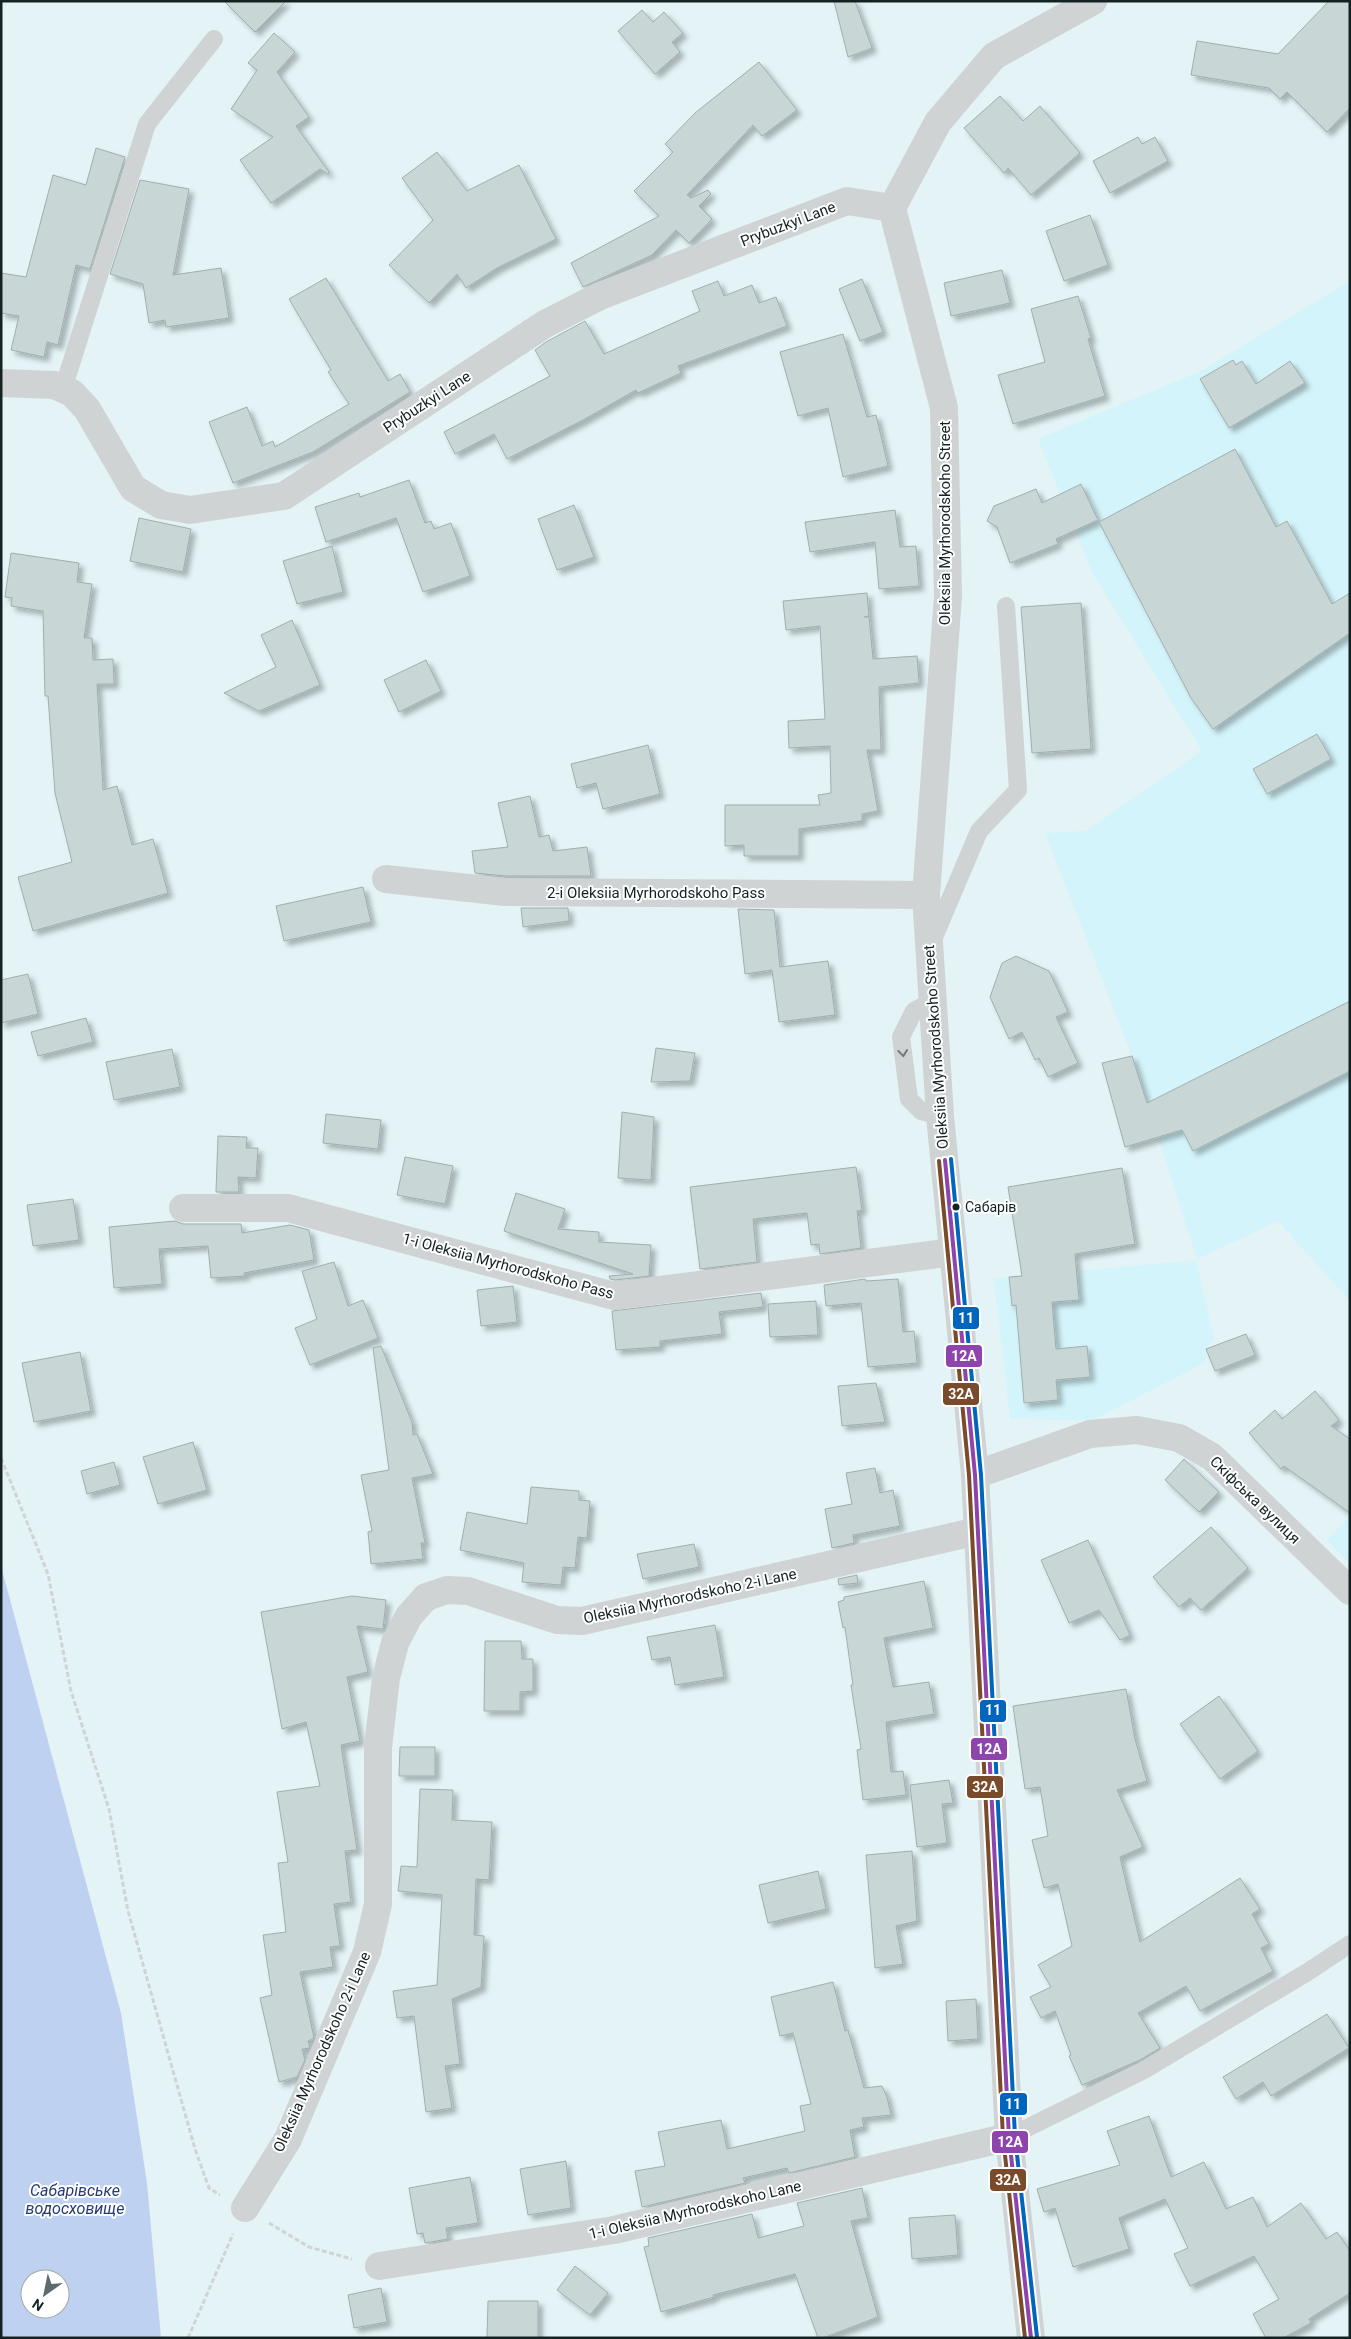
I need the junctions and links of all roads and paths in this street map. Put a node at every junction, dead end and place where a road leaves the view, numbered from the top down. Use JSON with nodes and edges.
{"nodes":[{"id":1,"x":1093,"y":1,"type":"edge"},
{"id":2,"x":214,"y":39,"type":"dead end"},
{"id":3,"x":892,"y":208,"type":"junction"},
{"id":4,"x":1,"y":383,"type":"edge"},
{"id":5,"x":63,"y":389,"type":"junction"},
{"id":6,"x":1006,"y":606,"type":"dead end"},
{"id":7,"x":386,"y":878,"type":"dead end"},
{"id":8,"x":926,"y":895,"type":"junction"},
{"id":9,"x":929,"y":950,"type":"junction"},
{"id":10,"x":183,"y":1208,"type":"dead end"},
{"id":11,"x":953,"y":1252,"type":"junction"},
{"id":12,"x":1,"y":1458,"type":"edge"},
{"id":13,"x":975,"y":1475,"type":"junction"},
{"id":14,"x":978,"y":1531,"type":"junction"},
{"id":15,"x":1350,"y":1591,"type":"edge"},
{"id":16,"x":1350,"y":1944,"type":"edge"},
{"id":17,"x":1009,"y":2137,"type":"junction"},
{"id":18,"x":245,"y":2208,"type":"junction"},
{"id":19,"x":379,"y":2266,"type":"joint"},
{"id":20,"x":188,"y":2338,"type":"edge"},
{"id":21,"x":1031,"y":2338,"type":"edge"}],
"edges":[{"from":1,"to":3,"type":"street"},
{"from":2,"to":5,"type":"lane"},
{"from":3,"to":5,"type":"street","name":"Prybuzkyi Lane"},
{"from":3,"to":8,"type":"street","name":"Oleksiia Myrhorodskoho Street"},
{"from":4,"to":5,"type":"street","name":"Prybuzkyi Lane"},
{"from":6,"to":9,"type":"lane"},
{"from":7,"to":8,"type":"street","name":"2-i Oleksiia Myrhorodskoho Pass"},
{"from":8,"to":9,"type":"street","name":"Oleksiia Myrhorodskoho Street"},
{"from":9,"to":11,"type":"street","name":"Oleksiia Myrhorodskoho Street"},
{"from":10,"to":11,"type":"street","name":"1-i Oleksiia Myrhorodskoho Pass"},
{"from":11,"to":13,"type":"street","name":"Oleksiia Myrhorodskoho Street"},
{"from":12,"to":18,"type":"path"},
{"from":13,"to":14,"type":"street","name":"Oleksiia Myrhorodskoho Street"},
{"from":13,"to":15,"type":"street","name":"Скіфська вулиця"},
{"from":14,"to":17,"type":"street","name":"Oleksiia Myrhorodskoho Street"},
{"from":14,"to":18,"type":"street","name":"Oleksiia Myrhorodskoho 2-i Lane"},
{"from":16,"to":17,"type":"lane"},
{"from":17,"to":19,"type":"street","name":"1-i Oleksiia Myrhorodskoho Lane"},
{"from":17,"to":21,"type":"street","name":"Oleksiia Myrhorodskoho Street"},
{"from":18,"to":19,"type":"path"},
{"from":18,"to":20,"type":"path"}]}
